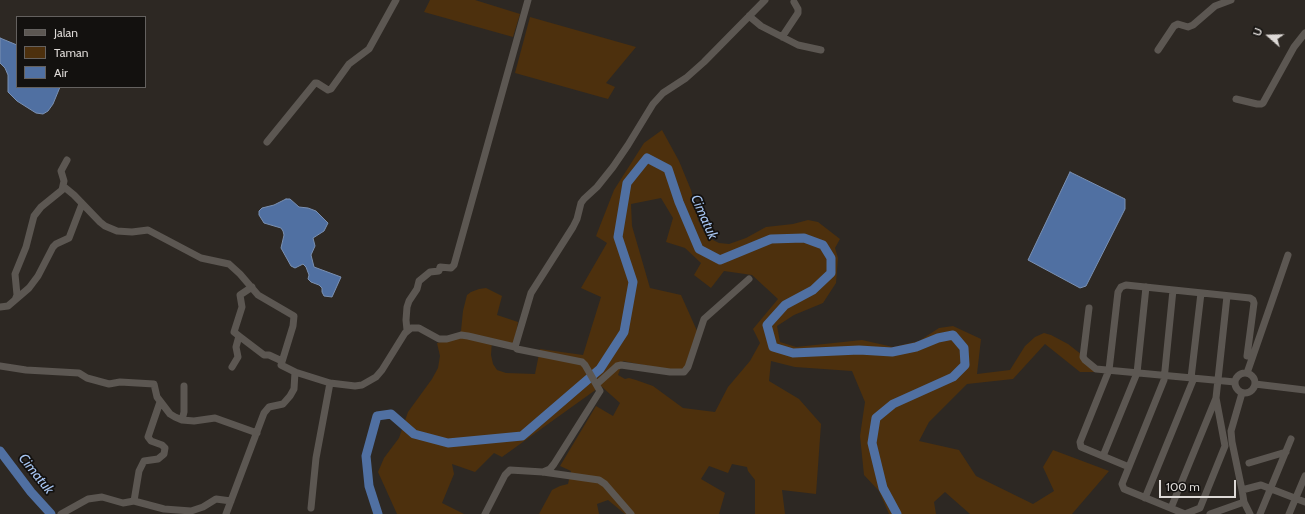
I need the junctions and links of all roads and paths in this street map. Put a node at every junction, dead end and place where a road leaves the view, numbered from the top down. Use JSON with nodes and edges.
{"nodes":[{"id":1,"x":396,"y":0,"type":"edge"},
{"id":2,"x":528,"y":0,"type":"edge"},
{"id":3,"x":765,"y":0,"type":"edge"},
{"id":4,"x":1231,"y":0,"type":"edge"},
{"id":5,"x":794,"y":2,"type":"dead end"},
{"id":6,"x":749,"y":16,"type":"junction"},
{"id":7,"x":1305,"y":33,"type":"edge"},
{"id":8,"x":782,"y":37,"type":"junction"},
{"id":9,"x":821,"y":50,"type":"dead end"},
{"id":10,"x":1158,"y":50,"type":"dead end"},
{"id":11,"x":1236,"y":99,"type":"dead end"},
{"id":12,"x":267,"y":142,"type":"dead end"},
{"id":13,"x":67,"y":160,"type":"dead end"},
{"id":14,"x":63,"y":186,"type":"junction"},
{"id":15,"x":82,"y":204,"type":"junction"},
{"id":16,"x":1288,"y":255,"type":"dead end"},
{"id":17,"x":749,"y":279,"type":"dead end"},
{"id":18,"x":1146,"y":287,"type":"junction"},
{"id":19,"x":252,"y":288,"type":"junction"},
{"id":20,"x":1173,"y":290,"type":"junction"},
{"id":21,"x":1201,"y":293,"type":"junction"},
{"id":22,"x":1227,"y":296,"type":"junction"},
{"id":23,"x":15,"y":300,"type":"junction"},
{"id":24,"x":0,"y":307,"type":"edge"},
{"id":25,"x":1089,"y":308,"type":"dead end"},
{"id":26,"x":408,"y":330,"type":"junction"},
{"id":27,"x":239,"y":336,"type":"junction"},
{"id":28,"x":515,"y":347,"type":"junction"},
{"id":29,"x":1247,"y":356,"type":"dead end"},
{"id":30,"x":282,"y":361,"type":"junction"},
{"id":31,"x":0,"y":366,"type":"edge"},
{"id":32,"x":232,"y":368,"type":"dead end"},
{"id":33,"x":1109,"y":370,"type":"junction"},
{"id":34,"x":296,"y":372,"type":"junction"},
{"id":35,"x":1137,"y":373,"type":"junction"},
{"id":36,"x":1247,"y":373,"type":"junction"},
{"id":37,"x":1164,"y":376,"type":"junction"},
{"id":38,"x":1192,"y":378,"type":"junction"},
{"id":39,"x":1218,"y":381,"type":"junction"},
{"id":40,"x":1235,"y":382,"type":"junction"},
{"id":41,"x":330,"y":383,"type":"junction"},
{"id":42,"x":596,"y":383,"type":"junction"},
{"id":43,"x":1255,"y":384,"type":"junction"},
{"id":44,"x":184,"y":386,"type":"dead end"},
{"id":45,"x":1305,"y":390,"type":"edge"},
{"id":46,"x":1242,"y":393,"type":"junction"},
{"id":47,"x":1216,"y":398,"type":"junction"},
{"id":48,"x":160,"y":402,"type":"junction"},
{"id":49,"x":182,"y":420,"type":"junction"},
{"id":50,"x":257,"y":433,"type":"junction"},
{"id":51,"x":1291,"y":439,"type":"dead end"},
{"id":52,"x":1286,"y":452,"type":"junction"},
{"id":53,"x":1103,"y":456,"type":"junction"},
{"id":54,"x":1249,"y":462,"type":"dead end"},
{"id":55,"x":1129,"y":467,"type":"junction"},
{"id":56,"x":543,"y":472,"type":"junction"},
{"id":57,"x":1305,"y":476,"type":"edge"},
{"id":58,"x":1271,"y":488,"type":"junction"},
{"id":59,"x":1242,"y":490,"type":"junction"},
{"id":60,"x":1146,"y":498,"type":"junction"},
{"id":61,"x":1296,"y":498,"type":"junction"},
{"id":62,"x":134,"y":501,"type":"junction"},
{"id":63,"x":231,"y":501,"type":"junction"},
{"id":64,"x":1244,"y":502,"type":"junction"},
{"id":65,"x":1305,"y":502,"type":"edge"},
{"id":66,"x":311,"y":508,"type":"dead end"},
{"id":67,"x":1171,"y":508,"type":"junction"},
{"id":68,"x":61,"y":514,"type":"edge"},
{"id":69,"x":226,"y":514,"type":"edge"},
{"id":70,"x":485,"y":514,"type":"edge"},
{"id":71,"x":631,"y":514,"type":"edge"},
{"id":72,"x":1210,"y":514,"type":"edge"},
{"id":73,"x":1250,"y":514,"type":"edge"},
{"id":74,"x":1260,"y":514,"type":"edge"},
{"id":75,"x":1289,"y":514,"type":"edge"}],
"edges":[{"from":1,"to":12,"type":"street"},
{"from":2,"to":26,"type":"street"},
{"from":3,"to":6,"type":"street"},
{"from":4,"to":10,"type":"street"},
{"from":5,"to":8,"type":"street"},
{"from":6,"to":8,"type":"street"},
{"from":6,"to":28,"type":"street"},
{"from":7,"to":11,"type":"street"},
{"from":8,"to":9,"type":"street"},
{"from":13,"to":14,"type":"street"},
{"from":14,"to":15,"type":"street"},
{"from":14,"to":23,"type":"street"},
{"from":15,"to":19,"type":"street"},
{"from":15,"to":23,"type":"street"},
{"from":16,"to":36,"type":"street"},
{"from":17,"to":42,"type":"street"},
{"from":18,"to":20,"type":"street"},
{"from":18,"to":33,"type":"street"},
{"from":18,"to":35,"type":"street"},
{"from":19,"to":27,"type":"street"},
{"from":19,"to":30,"type":"street"},
{"from":20,"to":21,"type":"street"},
{"from":20,"to":37,"type":"street"},
{"from":21,"to":22,"type":"street"},
{"from":21,"to":38,"type":"street"},
{"from":22,"to":29,"type":"street"},
{"from":22,"to":39,"type":"street"},
{"from":23,"to":24,"type":"street"},
{"from":25,"to":33,"type":"street"},
{"from":26,"to":28,"type":"street"},
{"from":26,"to":41,"type":"street"},
{"from":27,"to":30,"type":"street"},
{"from":27,"to":32,"type":"street"},
{"from":28,"to":42,"type":"street"},
{"from":30,"to":34,"type":"street"},
{"from":31,"to":48,"type":"street"},
{"from":33,"to":35,"type":"street"},
{"from":33,"to":53,"type":"street"},
{"from":34,"to":41,"type":"street"},
{"from":34,"to":50,"type":"street"},
{"from":35,"to":37,"type":"street"},
{"from":35,"to":53,"type":"street"},
{"from":36,"to":40,"type":"street"},
{"from":36,"to":43,"type":"street"},
{"from":37,"to":38,"type":"street"},
{"from":37,"to":55,"type":"street"},
{"from":38,"to":39,"type":"street"},
{"from":38,"to":60,"type":"street"},
{"from":39,"to":40,"type":"street"},
{"from":39,"to":47,"type":"street"},
{"from":40,"to":46,"type":"street"},
{"from":41,"to":66,"type":"street"},
{"from":42,"to":56,"type":"street"},
{"from":43,"to":45,"type":"street"},
{"from":43,"to":46,"type":"street"},
{"from":44,"to":49,"type":"street"},
{"from":46,"to":59,"type":"street"},
{"from":47,"to":67,"type":"street"},
{"from":47,"to":67,"type":"street"},
{"from":48,"to":49,"type":"street"},
{"from":48,"to":62,"type":"street"},
{"from":49,"to":50,"type":"street"},
{"from":50,"to":63,"type":"street"},
{"from":51,"to":52,"type":"street"},
{"from":52,"to":54,"type":"street"},
{"from":52,"to":58,"type":"street"},
{"from":53,"to":55,"type":"street"},
{"from":55,"to":60,"type":"street"},
{"from":56,"to":70,"type":"street"},
{"from":56,"to":71,"type":"street"},
{"from":57,"to":61,"type":"street"},
{"from":58,"to":59,"type":"street"},
{"from":58,"to":61,"type":"street"},
{"from":58,"to":74,"type":"street"},
{"from":59,"to":64,"type":"street"},
{"from":60,"to":67,"type":"street"},
{"from":61,"to":65,"type":"street"},
{"from":61,"to":75,"type":"street"},
{"from":62,"to":63,"type":"street"},
{"from":62,"to":68,"type":"street"},
{"from":63,"to":69,"type":"street"},
{"from":64,"to":72,"type":"street"},
{"from":64,"to":73,"type":"street"}]}
